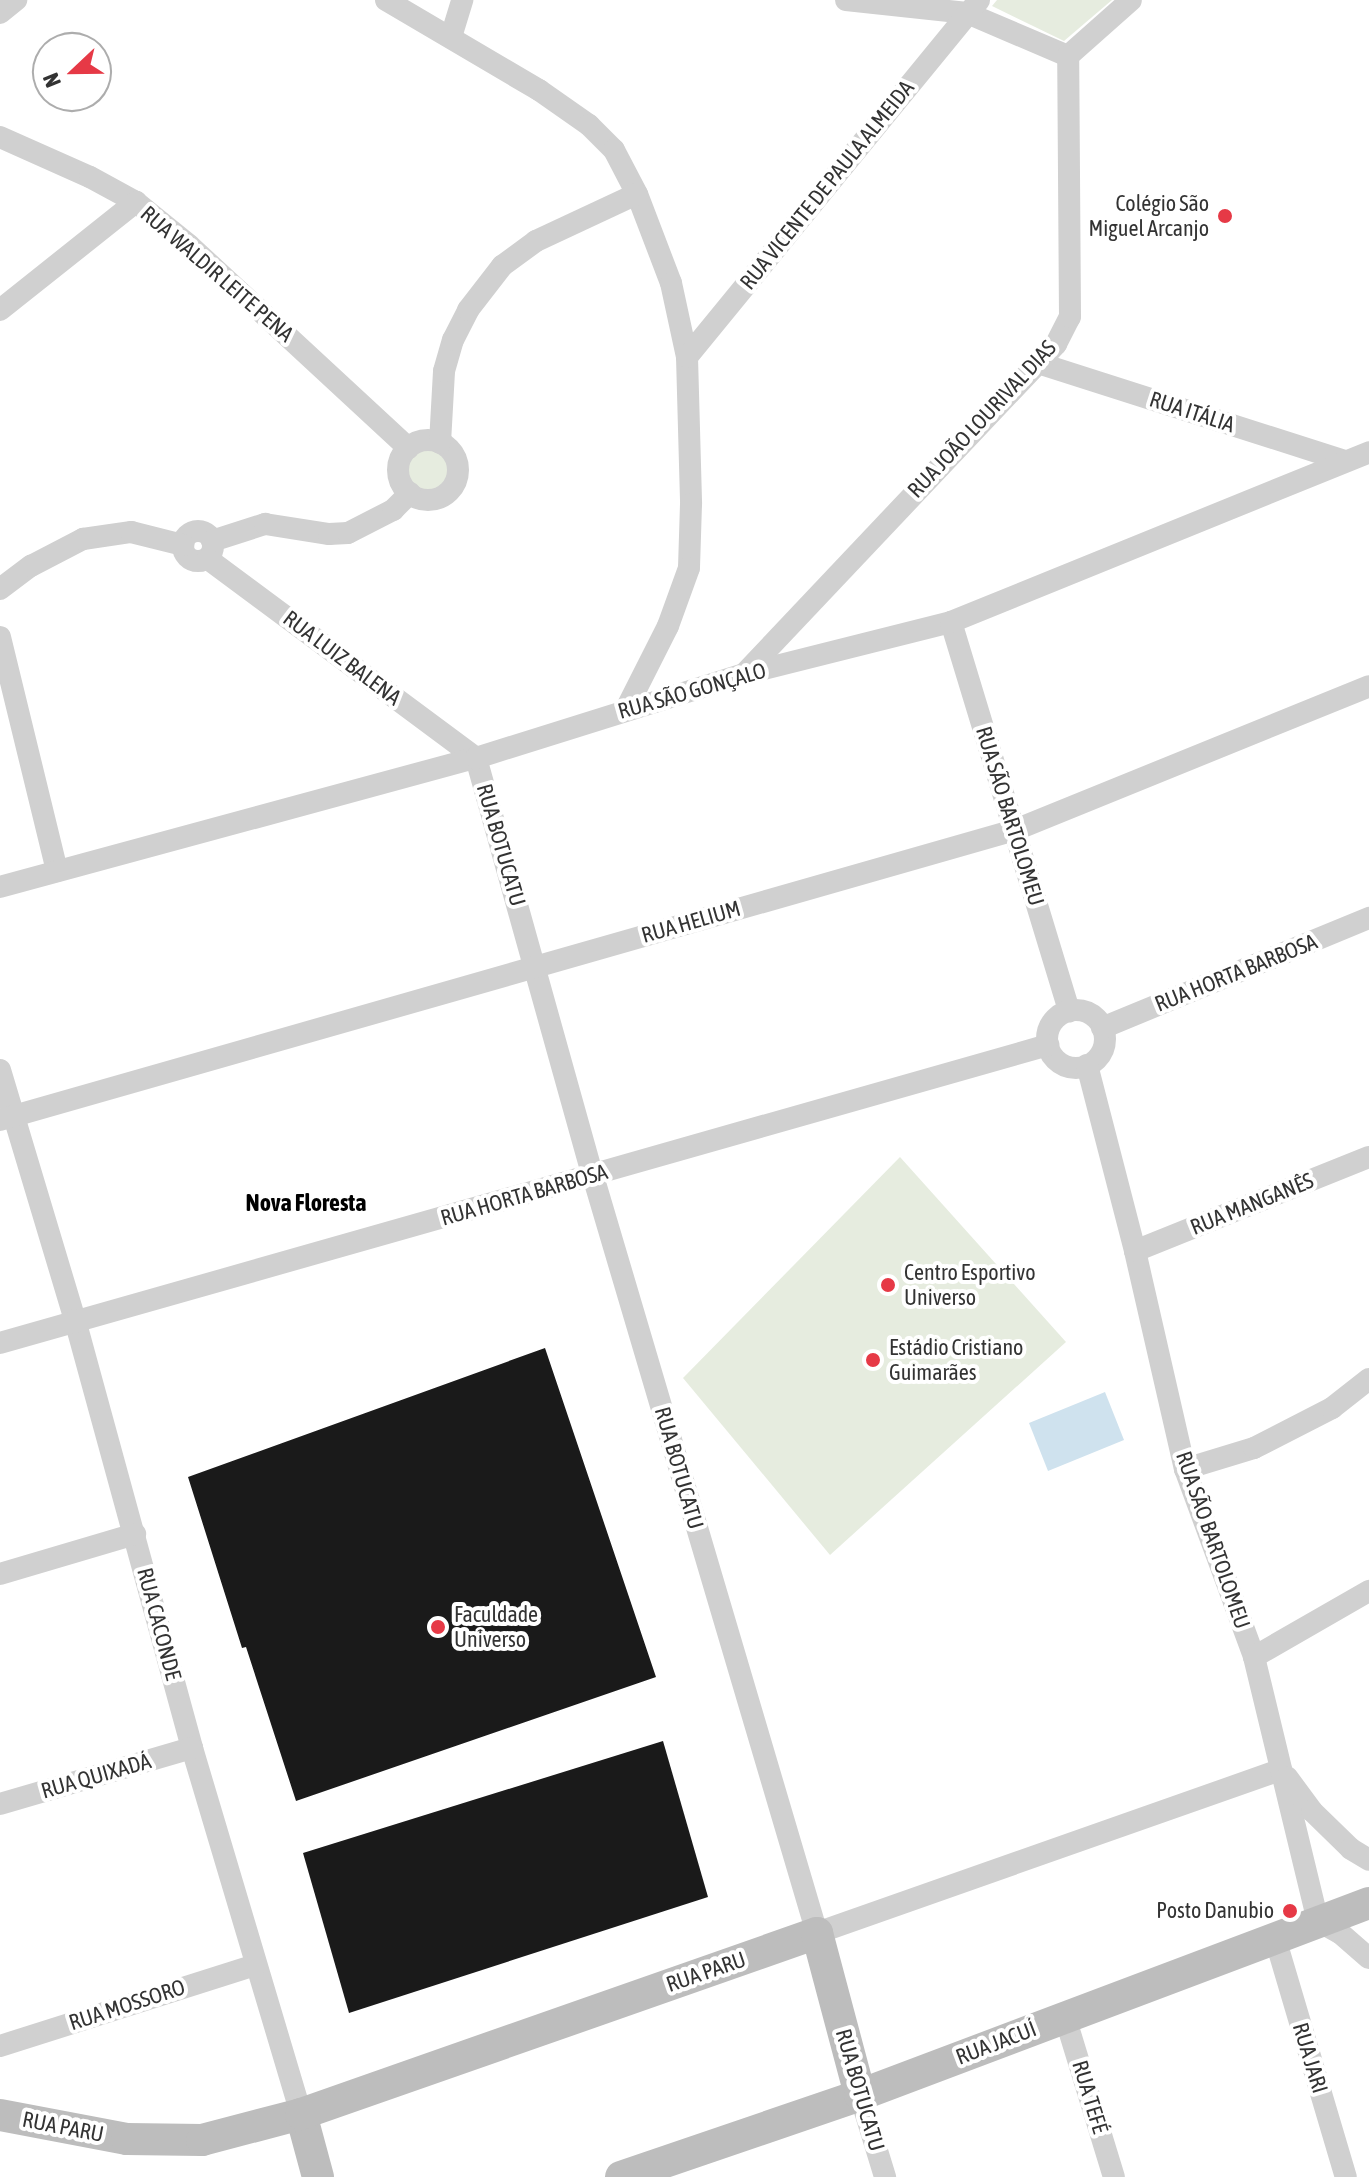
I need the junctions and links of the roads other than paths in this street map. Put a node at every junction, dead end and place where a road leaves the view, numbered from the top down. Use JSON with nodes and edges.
{"nodes":[{"id":1,"x":16,"y":0,"type":"edge"},
{"id":2,"x":386,"y":0,"type":"edge"},
{"id":3,"x":462,"y":0,"type":"edge"},
{"id":4,"x":846,"y":0,"type":"edge"},
{"id":5,"x":1131,"y":0,"type":"edge"},
{"id":6,"x":973,"y":6,"type":"edge"},
{"id":7,"x":0,"y":13,"type":"edge"},
{"id":8,"x":451,"y":37,"type":"junction"},
{"id":9,"x":1068,"y":56,"type":"junction"},
{"id":10,"x":0,"y":137,"type":"edge"},
{"id":11,"x":637,"y":194,"type":"junction"},
{"id":12,"x":136,"y":202,"type":"junction"},
{"id":13,"x":0,"y":310,"type":"edge"},
{"id":14,"x":687,"y":357,"type":"junction"},
{"id":15,"x":1038,"y":363,"type":"junction"},
{"id":16,"x":440,"y":443,"type":"junction"},
{"id":17,"x":408,"y":448,"type":"junction"},
{"id":18,"x":1369,"y":452,"type":"edge"},
{"id":19,"x":1345,"y":461,"type":"junction"},
{"id":20,"x":410,"y":493,"type":"junction"},
{"id":21,"x":210,"y":550,"type":"junction"},
{"id":22,"x":0,"y":589,"type":"edge"},
{"id":23,"x":951,"y":622,"type":"junction"},
{"id":24,"x":0,"y":637,"type":"edge"},
{"id":25,"x":744,"y":674,"type":"junction"},
{"id":26,"x":1369,"y":686,"type":"edge"},
{"id":27,"x":626,"y":709,"type":"junction"},
{"id":28,"x":476,"y":758,"type":"junction"},
{"id":29,"x":1015,"y":830,"type":"junction"},
{"id":30,"x":57,"y":871,"type":"junction"},
{"id":31,"x":0,"y":887,"type":"edge"},
{"id":32,"x":1369,"y":918,"type":"edge"},
{"id":33,"x":536,"y":966,"type":"junction"},
{"id":34,"x":1069,"y":1011,"type":"junction"},
{"id":35,"x":1102,"y":1028,"type":"junction"},
{"id":36,"x":1048,"y":1045,"type":"junction"},
{"id":37,"x":1087,"y":1065,"type":"junction"},
{"id":38,"x":0,"y":1070,"type":"edge"},
{"id":39,"x":6,"y":1118,"type":"edge"},
{"id":40,"x":0,"y":1140,"type":"edge"},
{"id":41,"x":1369,"y":1157,"type":"edge"},
{"id":42,"x":593,"y":1176,"type":"junction"},
{"id":43,"x":1135,"y":1251,"type":"junction"},
{"id":44,"x":75,"y":1320,"type":"junction"},
{"id":45,"x":0,"y":1343,"type":"edge"},
{"id":46,"x":1369,"y":1379,"type":"edge"},
{"id":47,"x":1185,"y":1469,"type":"junction"},
{"id":48,"x":135,"y":1534,"type":"junction"},
{"id":49,"x":0,"y":1574,"type":"edge"},
{"id":50,"x":1369,"y":1591,"type":"edge"},
{"id":51,"x":1254,"y":1657,"type":"junction"},
{"id":52,"x":192,"y":1748,"type":"junction"},
{"id":53,"x":1281,"y":1770,"type":"junction"},
{"id":54,"x":0,"y":1804,"type":"edge"},
{"id":55,"x":1369,"y":1860,"type":"edge"},
{"id":56,"x":1369,"y":1903,"type":"edge"},
{"id":57,"x":1318,"y":1921,"type":"junction"},
{"id":58,"x":817,"y":1933,"type":"junction"},
{"id":59,"x":1275,"y":1938,"type":"junction"},
{"id":60,"x":1369,"y":1958,"type":"edge"},
{"id":61,"x":255,"y":1965,"type":"junction"},
{"id":62,"x":1065,"y":2017,"type":"junction"},
{"id":63,"x":0,"y":2046,"type":"edge"},
{"id":64,"x":860,"y":2095,"type":"junction"},
{"id":65,"x":301,"y":2114,"type":"junction"},
{"id":66,"x":0,"y":2115,"type":"edge"},
{"id":67,"x":668,"y":2169,"type":"edge"},
{"id":68,"x":318,"y":2177,"type":"edge"},
{"id":69,"x":621,"y":2177,"type":"edge"},
{"id":70,"x":885,"y":2177,"type":"edge"},
{"id":71,"x":1114,"y":2177,"type":"edge"},
{"id":72,"x":1346,"y":2177,"type":"edge"}],
"edges":[{"from":1,"to":7,"type":"street"},
{"from":2,"to":8,"type":"street"},
{"from":3,"to":8,"type":"street"},
{"from":4,"to":6,"type":"street"},
{"from":5,"to":9,"type":"street"},
{"from":6,"to":9,"type":"street"},
{"from":6,"to":14,"type":"street","name":"RUA VICENTE DE PAULA ALMEIDA"},
{"from":8,"to":11,"type":"street"},
{"from":9,"to":15,"type":"street","name":"RUA JOÃO LOURIVAL DIAS"},
{"from":10,"to":12,"type":"street","name":"RUA WALDIR LEITE PENA"},
{"from":11,"to":14,"type":"street"},
{"from":11,"to":16,"type":"street"},
{"from":12,"to":13,"type":"street"},
{"from":12,"to":17,"type":"street","name":"RUA WALDIR LEITE PENA"},
{"from":14,"to":27,"type":"street"},
{"from":15,"to":19,"type":"street","name":"RUA ITÁLIA"},
{"from":15,"to":25,"type":"street","name":"RUA JOÃO LOURIVAL DIAS"},
{"from":16,"to":17,"type":"street"},
{"from":16,"to":20,"type":"street"},
{"from":17,"to":20,"type":"street"},
{"from":18,"to":19,"type":"street","name":"RUA SÃO GONÇALO"},
{"from":19,"to":23,"type":"street","name":"RUA SÃO GONÇALO"},
{"from":20,"to":21,"type":"street"},
{"from":21,"to":22,"type":"street"},
{"from":21,"to":28,"type":"street","name":"RUA LUIZ BALENA"},
{"from":23,"to":25,"type":"street","name":"RUA SÃO GONÇALO"},
{"from":23,"to":29,"type":"street","name":"RUA SÃO BARTOLOMEU"},
{"from":24,"to":30,"type":"street"},
{"from":25,"to":27,"type":"street","name":"RUA SÃO GONÇALO"},
{"from":26,"to":29,"type":"street","name":"RUA HELIUM"},
{"from":27,"to":28,"type":"street","name":"RUA SÃO GONÇALO"},
{"from":28,"to":30,"type":"street","name":"RUA SÃO GONÇALO"},
{"from":28,"to":33,"type":"street","name":"RUA BOTUCATU"},
{"from":29,"to":33,"type":"street","name":"RUA HELIUM"},
{"from":29,"to":34,"type":"street","name":"RUA SÃO BARTOLOMEU"},
{"from":30,"to":31,"type":"street","name":"RUA SÃO GONÇALO"},
{"from":32,"to":35,"type":"street","name":"RUA HORTA BARBOSA"},
{"from":33,"to":39,"type":"street","name":"RUA HELIUM"},
{"from":33,"to":42,"type":"street","name":"RUA BOTUCATU"},
{"from":34,"to":35,"type":"street"},
{"from":34,"to":36,"type":"street"},
{"from":35,"to":37,"type":"street"},
{"from":36,"to":37,"type":"street"},
{"from":36,"to":42,"type":"street","name":"RUA HORTA BARBOSA"},
{"from":37,"to":43,"type":"street","name":"RUA SÃO BARTOLOMEU"},
{"from":38,"to":39,"type":"street","name":"RUA CACONDE"},
{"from":39,"to":40,"type":"street"},
{"from":39,"to":44,"type":"street","name":"RUA CACONDE"},
{"from":41,"to":43,"type":"street","name":"RUA MANGANÊS"},
{"from":42,"to":44,"type":"street","name":"RUA HORTA BARBOSA"},
{"from":42,"to":58,"type":"street","name":"RUA BOTUCATU"},
{"from":43,"to":47,"type":"street","name":"RUA SÃO BARTOLOMEU"},
{"from":44,"to":45,"type":"street","name":"RUA HORTA BARBOSA"},
{"from":44,"to":48,"type":"street","name":"RUA CACONDE"},
{"from":46,"to":47,"type":"street"},
{"from":47,"to":51,"type":"street","name":"RUA SÃO BARTOLOMEU"},
{"from":48,"to":49,"type":"street"},
{"from":48,"to":52,"type":"street","name":"RUA CACONDE"},
{"from":50,"to":51,"type":"street"},
{"from":51,"to":53,"type":"street","name":"RUA SÃO BARTOLOMEU"},
{"from":52,"to":54,"type":"street","name":"RUA QUIXADÁ"},
{"from":52,"to":61,"type":"street","name":"RUA CACONDE"},
{"from":53,"to":55,"type":"street"},
{"from":53,"to":57,"type":"street","name":"RUA SÃO BARTOLOMEU"},
{"from":53,"to":58,"type":"street","name":"RUA PARU"},
{"from":56,"to":57,"type":"street","name":"RUA JACUÍ"},
{"from":57,"to":59,"type":"street","name":"RUA JACUÍ"},
{"from":57,"to":60,"type":"street"},
{"from":58,"to":64,"type":"street","name":"RUA BOTUCATU"},
{"from":58,"to":65,"type":"street","name":"RUA PARU"},
{"from":59,"to":62,"type":"street","name":"RUA JACUÍ"},
{"from":59,"to":72,"type":"street","name":"RUA JARI"},
{"from":61,"to":63,"type":"street","name":"RUA MOSSORO"},
{"from":61,"to":65,"type":"street","name":"RUA CACONDE"},
{"from":62,"to":64,"type":"street","name":"RUA JACUÍ"},
{"from":62,"to":71,"type":"street","name":"RUA TEFÉ"},
{"from":64,"to":67,"type":"street","name":"RUA JACUÍ"},
{"from":64,"to":70,"type":"street","name":"RUA BOTUCATU"},
{"from":65,"to":66,"type":"street","name":"RUA PARU"},
{"from":65,"to":68,"type":"street","name":"RUA CACONDE"},
{"from":67,"to":69,"type":"street","name":"RUA JACUÍ"}]}
